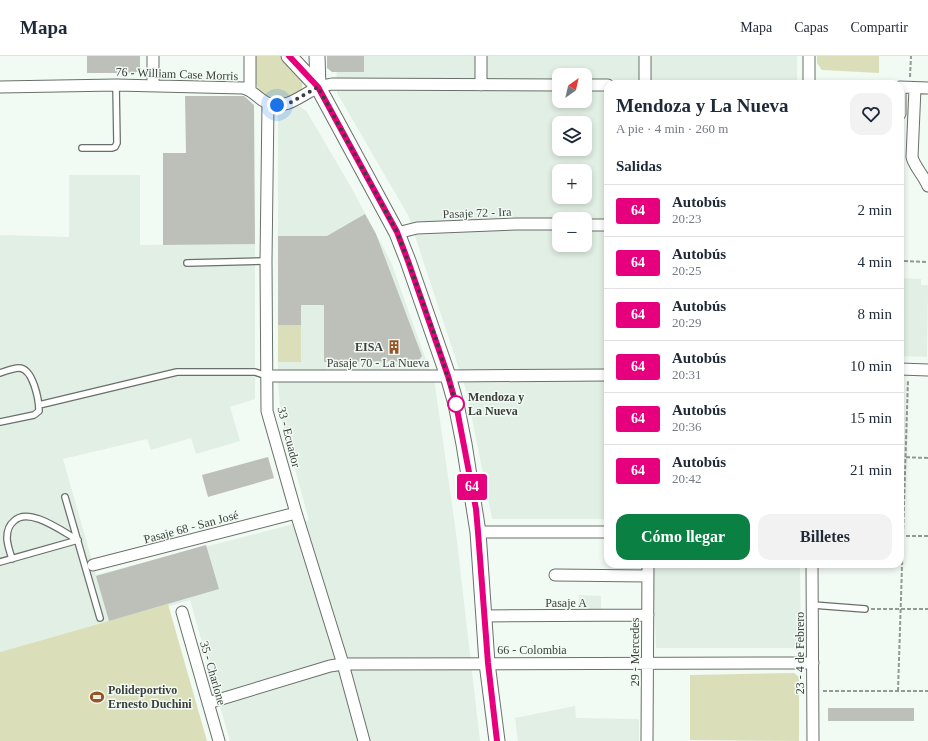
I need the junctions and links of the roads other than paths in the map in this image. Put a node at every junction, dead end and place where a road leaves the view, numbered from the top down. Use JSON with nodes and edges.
{"nodes":[{"id":1,"x":152,"y":56,"type":"edge"},
{"id":2,"x":250,"y":56,"type":"edge"},
{"id":3,"x":289,"y":56,"type":"edge"},
{"id":4,"x":317,"y":56,"type":"edge"},
{"id":5,"x":481,"y":56,"type":"edge"},
{"id":6,"x":645,"y":56,"type":"edge"},
{"id":7,"x":808,"y":56,"type":"edge"},
{"id":8,"x":645,"y":80,"type":"edge"},
{"id":9,"x":809,"y":80,"type":"edge"},
{"id":10,"x":116,"y":85,"type":"junction"},
{"id":11,"x":481,"y":85,"type":"junction"},
{"id":12,"x":552,"y":85,"type":"edge"},
{"id":13,"x":592,"y":85,"type":"edge"},
{"id":14,"x":604,"y":85,"type":"edge"},
{"id":15,"x":152,"y":86,"type":"junction"},
{"id":16,"x":0,"y":87,"type":"edge"},
{"id":17,"x":318,"y":87,"type":"junction"},
{"id":18,"x":906,"y":87,"type":"edge"},
{"id":19,"x":928,"y":88,"type":"edge"},
{"id":20,"x":250,"y":89,"type":"junction"},
{"id":21,"x":268,"y":103,"type":"junction"},
{"id":22,"x":82,"y":148,"type":"dead end"},
{"id":23,"x":928,"y":186,"type":"edge"},
{"id":24,"x":552,"y":224,"type":"edge"},
{"id":25,"x":592,"y":225,"type":"edge"},
{"id":26,"x":604,"y":225,"type":"edge"},
{"id":27,"x":397,"y":232,"type":"junction"},
{"id":28,"x":266,"y":261,"type":"junction"},
{"id":29,"x":187,"y":262,"type":"dead end"},
{"id":30,"x":904,"y":370,"type":"edge"},
{"id":31,"x":928,"y":370,"type":"edge"},
{"id":32,"x":0,"y":373,"type":"edge"},
{"id":33,"x":604,"y":375,"type":"edge"},
{"id":34,"x":267,"y":376,"type":"junction"},
{"id":35,"x":448,"y":376,"type":"junction"},
{"id":36,"x":39,"y":405,"type":"junction"},
{"id":37,"x":0,"y":422,"type":"edge"},
{"id":38,"x":65,"y":497,"type":"dead end"},
{"id":39,"x":296,"y":513,"type":"junction"},
{"id":40,"x":478,"y":532,"type":"junction"},
{"id":41,"x":604,"y":532,"type":"edge"},
{"id":42,"x":78,"y":540,"type":"junction"},
{"id":43,"x":12,"y":559,"type":"junction"},
{"id":44,"x":0,"y":562,"type":"edge"},
{"id":45,"x":89,"y":566,"type":"junction"},
{"id":46,"x":648,"y":568,"type":"edge"},
{"id":47,"x":812,"y":568,"type":"edge"},
{"id":48,"x":554,"y":575,"type":"dead end"},
{"id":49,"x":648,"y":576,"type":"junction"},
{"id":50,"x":813,"y":605,"type":"junction"},
{"id":51,"x":865,"y":609,"type":"road end"},
{"id":52,"x":182,"y":612,"type":"dead end"},
{"id":53,"x":648,"y":615,"type":"junction"},
{"id":54,"x":484,"y":616,"type":"junction"},
{"id":55,"x":100,"y":618,"type":"dead end"},
{"id":56,"x":488,"y":663,"type":"junction"},
{"id":57,"x":813,"y":663,"type":"junction"},
{"id":58,"x":342,"y":664,"type":"junction"},
{"id":59,"x":647,"y":664,"type":"junction"},
{"id":60,"x":208,"y":703,"type":"junction"},
{"id":61,"x":219,"y":741,"type":"edge"},
{"id":62,"x":364,"y":741,"type":"edge"},
{"id":63,"x":497,"y":741,"type":"edge"},
{"id":64,"x":647,"y":741,"type":"edge"},
{"id":65,"x":814,"y":741,"type":"edge"}],
"edges":[{"from":1,"to":15,"type":"street"},
{"from":2,"to":20,"type":"street"},
{"from":3,"to":17,"type":"street"},
{"from":4,"to":17,"type":"street"},
{"from":5,"to":11,"type":"street"},
{"from":6,"to":8,"type":"street"},
{"from":7,"to":9,"type":"street"},
{"from":10,"to":15,"type":"street","name":"76 - William Case Morris"},
{"from":10,"to":16,"type":"street","name":"76 - William Case Morris"},
{"from":10,"to":22,"type":"lane"},
{"from":11,"to":12,"type":"street"},
{"from":11,"to":17,"type":"street"},
{"from":13,"to":14,"type":"street"},
{"from":15,"to":20,"type":"street","name":"76 - William Case Morris"},
{"from":17,"to":21,"type":"street"},
{"from":17,"to":27,"type":"street"},
{"from":18,"to":19,"type":"street"},
{"from":18,"to":23,"type":"street"},
{"from":20,"to":21,"type":"street","name":"76 - William Case Morris"},
{"from":21,"to":28,"type":"street","name":"33 - Ecuador"},
{"from":24,"to":27,"type":"street","name":"Pasaje 72 - Ira"},
{"from":25,"to":26,"type":"street"},
{"from":27,"to":35,"type":"street"},
{"from":28,"to":29,"type":"lane"},
{"from":28,"to":34,"type":"street","name":"33 - Ecuador"},
{"from":30,"to":31,"type":"street"},
{"from":32,"to":36,"type":"lane"},
{"from":33,"to":35,"type":"street","name":"Pasaje 70 - La Nueva"},
{"from":34,"to":35,"type":"street","name":"Pasaje 70 - La Nueva"},
{"from":34,"to":36,"type":"lane"},
{"from":34,"to":39,"type":"street","name":"33 - Ecuador"},
{"from":35,"to":40,"type":"street"},
{"from":36,"to":37,"type":"lane"},
{"from":38,"to":42,"type":"lane"},
{"from":39,"to":45,"type":"street","name":"Pasaje 68 - San José"},
{"from":39,"to":58,"type":"street","name":"33 - Ecuador"},
{"from":40,"to":41,"type":"street"},
{"from":40,"to":54,"type":"street"},
{"from":42,"to":43,"type":"lane"},
{"from":42,"to":43,"type":"lane"},
{"from":42,"to":45,"type":"lane"},
{"from":43,"to":44,"type":"lane"},
{"from":45,"to":55,"type":"lane"},
{"from":46,"to":49,"type":"street","name":"29 - Mercedes"},
{"from":47,"to":50,"type":"street","name":"23 - 4 de Febrero"},
{"from":48,"to":49,"type":"street"},
{"from":49,"to":53,"type":"street","name":"29 - Mercedes"},
{"from":50,"to":51,"type":"lane"},
{"from":50,"to":57,"type":"street","name":"23 - 4 de Febrero"},
{"from":52,"to":60,"type":"street","name":"35 - Charlone"},
{"from":53,"to":54,"type":"street","name":"Pasaje A"},
{"from":53,"to":59,"type":"street","name":"29 - Mercedes"},
{"from":54,"to":56,"type":"street"},
{"from":56,"to":58,"type":"street","name":"66 - Colombia"},
{"from":56,"to":59,"type":"street","name":"66 - Colombia"},
{"from":56,"to":63,"type":"street"},
{"from":57,"to":59,"type":"street","name":"66 - Colombia"},
{"from":57,"to":65,"type":"street","name":"23 - 4 de Febrero"},
{"from":58,"to":60,"type":"street","name":"66 - Colombia"},
{"from":58,"to":62,"type":"street","name":"33 - Ecuador"},
{"from":59,"to":64,"type":"street","name":"29 - Mercedes"},
{"from":60,"to":61,"type":"street","name":"35 - Charlone"}]}
